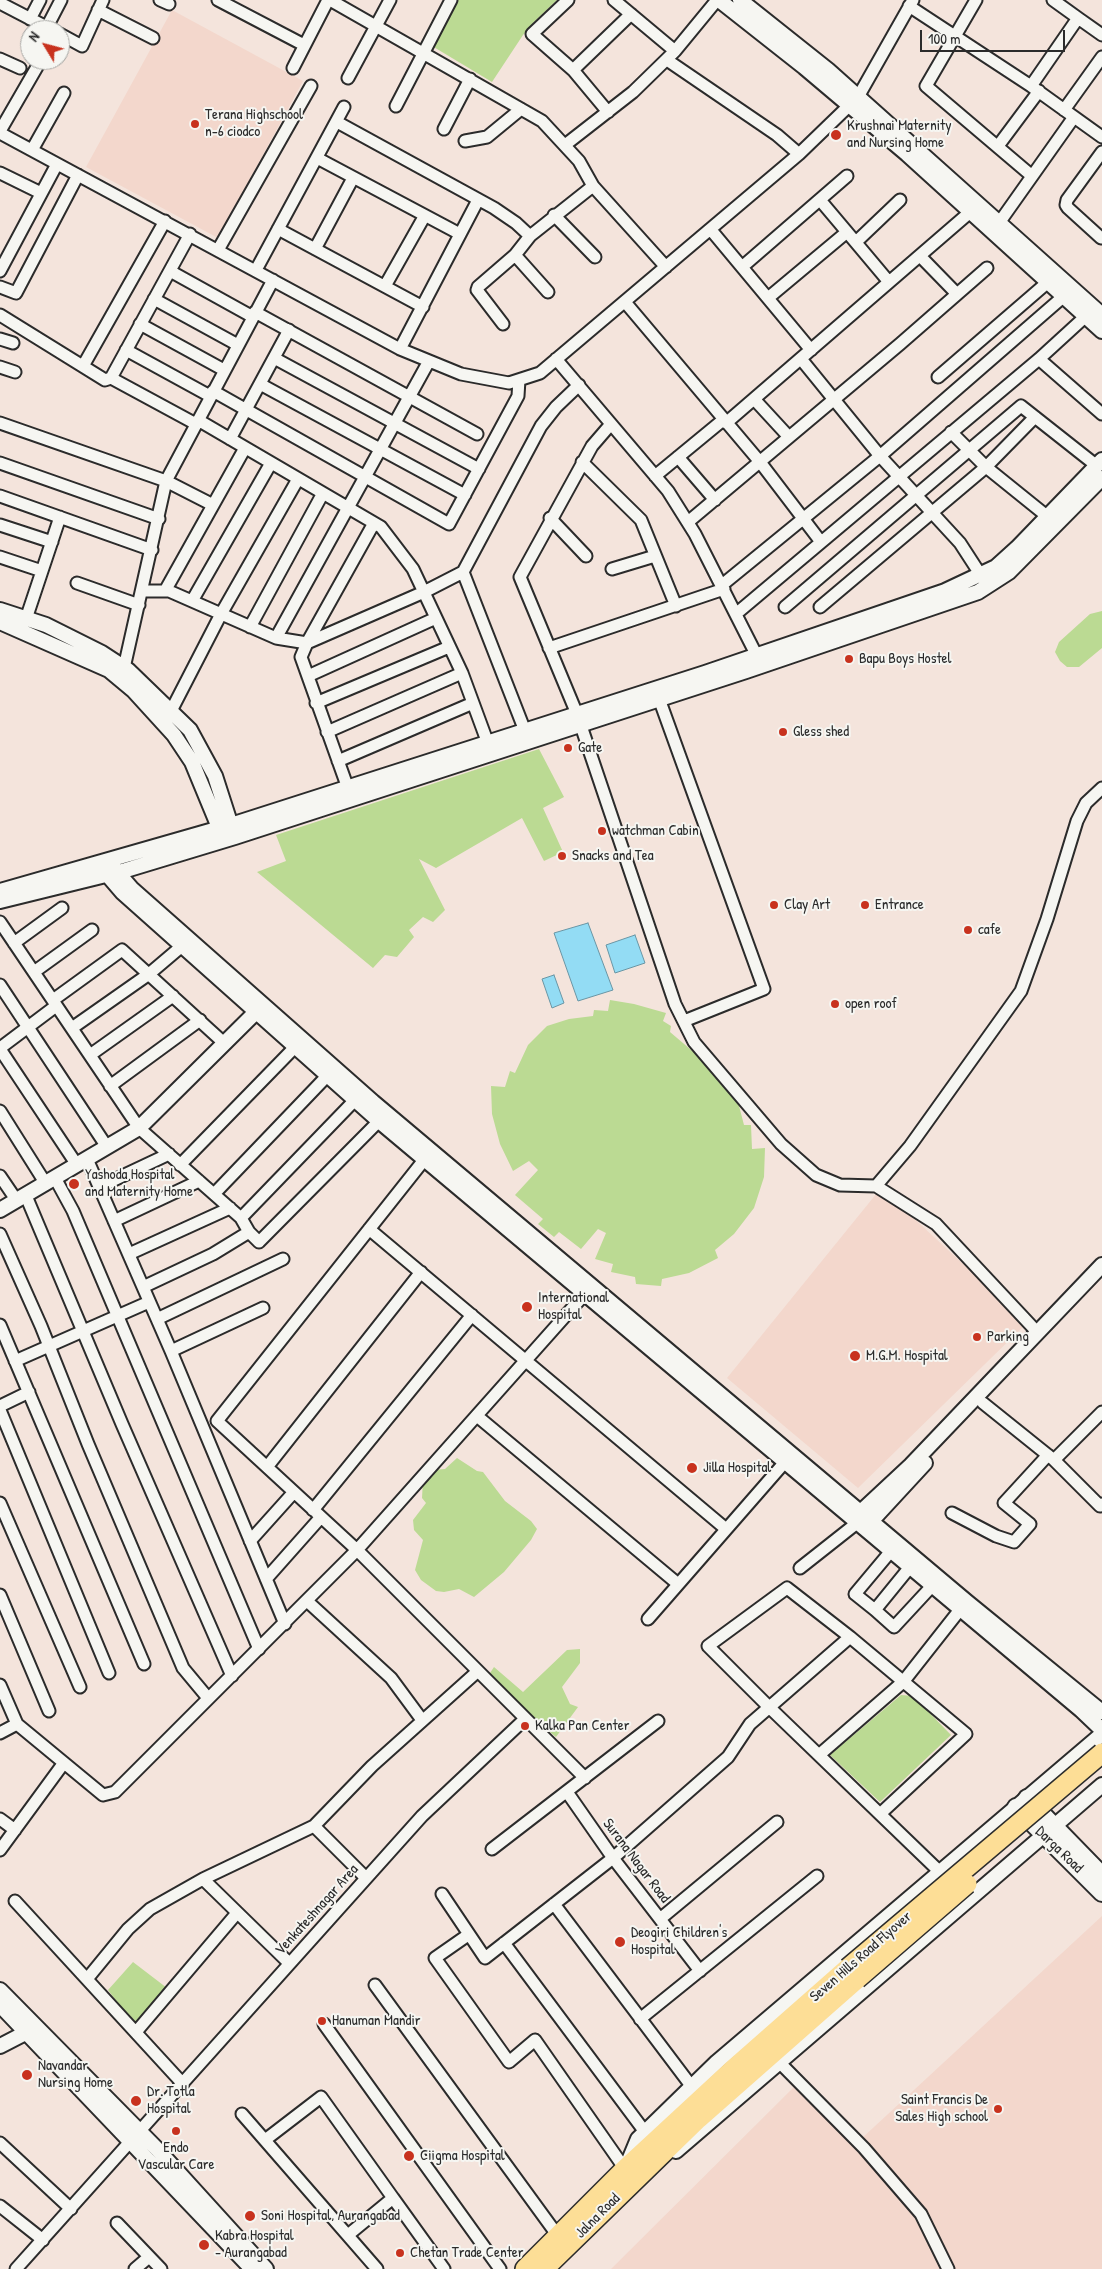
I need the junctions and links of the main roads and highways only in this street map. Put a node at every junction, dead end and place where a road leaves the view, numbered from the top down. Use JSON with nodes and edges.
{"nodes":[{"id":1,"x":1102,"y":1753,"type":"edge"},
{"id":2,"x":1102,"y":1767,"type":"edge"},
{"id":3,"x":1021,"y":1802,"type":"road end"},
{"id":4,"x":1048,"y":1831,"type":"junction"},
{"id":5,"x":1102,"y":1875,"type":"edge"},
{"id":6,"x":1102,"y":1893,"type":"edge"},
{"id":7,"x":649,"y":2147,"type":"junction"},
{"id":8,"x":625,"y":2169,"type":"joint"},
{"id":9,"x":525,"y":2269,"type":"edge"},
{"id":10,"x":544,"y":2269,"type":"edge"}],
"edges":[{"from":1,"to":7,"type":"highway","name":"Seven Hills Road Flyover","bridge":true},
{"from":2,"to":7,"type":"highway","name":"Seven Hills Road Flyover","bridge":true},
{"from":3,"to":4,"type":"main road","name":"Darga Road"},
{"from":4,"to":5,"type":"main road","name":"Darga Road"},
{"from":4,"to":6,"type":"main road","name":"Darga Road"},
{"from":7,"to":8,"type":"highway","name":"Seven Hills Road Flyover"},
{"from":7,"to":10,"type":"highway","name":"Jalna Road"},
{"from":8,"to":9,"type":"highway","name":"Jalna Road"}]}
